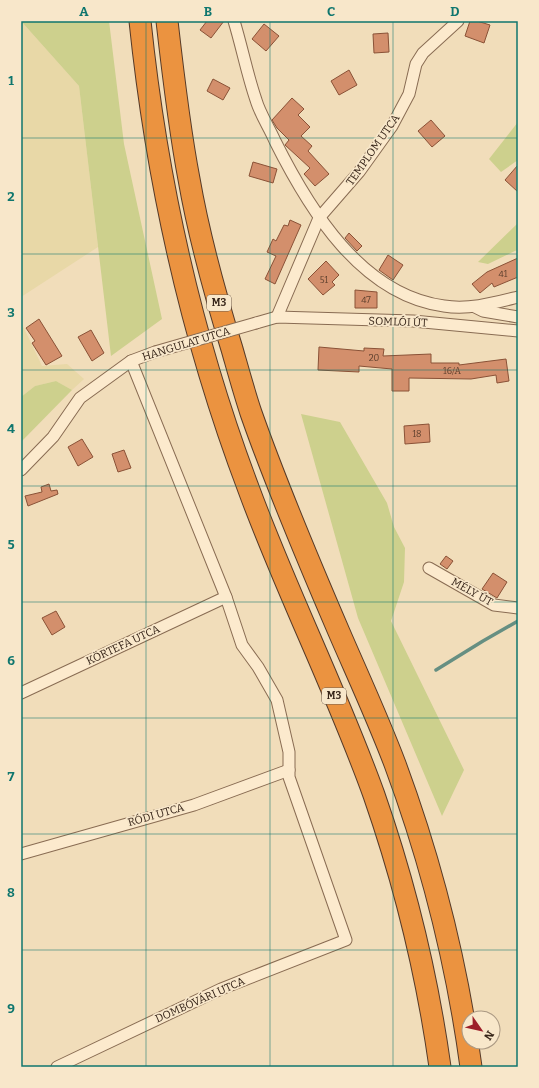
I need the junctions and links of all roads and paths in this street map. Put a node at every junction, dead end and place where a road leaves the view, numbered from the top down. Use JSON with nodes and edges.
{"nodes":[{"id":1,"x":140,"y":21,"type":"edge"},
{"id":2,"x":168,"y":21,"type":"edge"},
{"id":3,"x":234,"y":21,"type":"edge"},
{"id":4,"x":458,"y":21,"type":"edge"},
{"id":5,"x":319,"y":218,"type":"junction"},
{"id":6,"x":518,"y":296,"type":"edge"},
{"id":7,"x":475,"y":307,"type":"junction"},
{"id":8,"x":277,"y":317,"type":"junction"},
{"id":9,"x":518,"y":317,"type":"edge"},
{"id":10,"x":518,"y":331,"type":"edge"},
{"id":11,"x":131,"y":361,"type":"junction"},
{"id":12,"x":21,"y":470,"type":"edge"},
{"id":13,"x":429,"y":568,"type":"dead end"},
{"id":14,"x":226,"y":597,"type":"junction"},
{"id":15,"x":518,"y":608,"type":"edge"},
{"id":16,"x":21,"y":692,"type":"edge"},
{"id":17,"x":289,"y":770,"type":"junction"},
{"id":18,"x":21,"y":854,"type":"edge"},
{"id":19,"x":57,"y":1067,"type":"edge"},
{"id":20,"x":440,"y":1067,"type":"edge"},
{"id":21,"x":471,"y":1067,"type":"edge"}],
"edges":[{"from":1,"to":20,"type":"highway","number":"M3"},
{"from":2,"to":21,"type":"highway","number":"M3"},
{"from":3,"to":5,"type":"street"},
{"from":4,"to":5,"type":"street","name":"TEMPLOM UTCA"},
{"from":5,"to":7,"type":"street","name":"SOMLÓI ÚT"},
{"from":5,"to":8,"type":"street","name":"TEMPLOM UTCA"},
{"from":6,"to":7,"type":"street","name":"SOMLÓI ÚT"},
{"from":7,"to":9,"type":"street","name":"SOMLÓI ÚT"},
{"from":8,"to":10,"type":"street","name":"SOMLÓI ÚT"},
{"from":8,"to":11,"type":"street","name":"HANGULAT UTCA","bridge":true},
{"from":11,"to":12,"type":"street","name":"HANGULAT UTCA"},
{"from":11,"to":14,"type":"street"},
{"from":13,"to":15,"type":"street","name":"MÉLY ÚT"},
{"from":14,"to":16,"type":"street","name":"KÖRTEFA UTCA"},
{"from":14,"to":17,"type":"street"},
{"from":17,"to":18,"type":"street","name":"RÓDI UTCA"},
{"from":17,"to":19,"type":"street","name":"DOMBÓVÁRI UTCA"}]}
